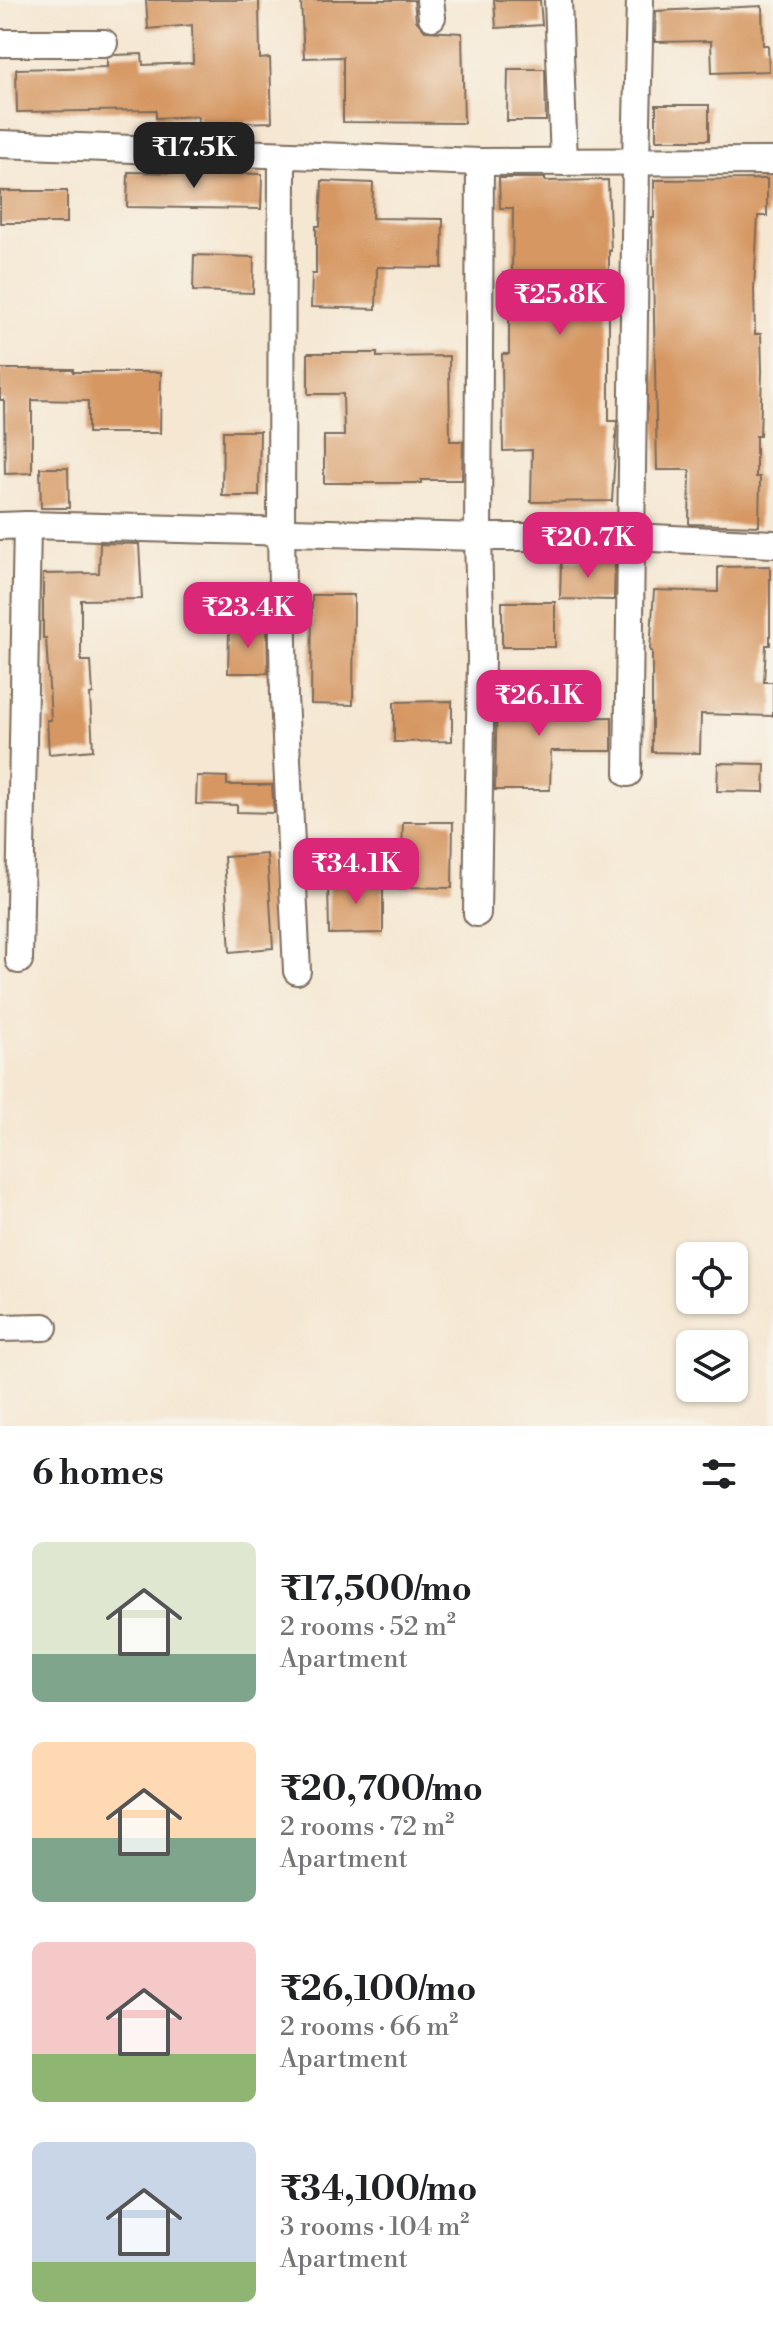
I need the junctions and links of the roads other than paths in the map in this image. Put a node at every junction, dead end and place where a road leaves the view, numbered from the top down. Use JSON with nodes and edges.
{"nodes":[{"id":1,"x":558,"y":0,"type":"edge"},
{"id":2,"x":640,"y":0,"type":"edge"},
{"id":3,"x":0,"y":43,"type":"edge"},
{"id":4,"x":104,"y":43,"type":"dead end"},
{"id":5,"x":0,"y":144,"type":"edge"},
{"id":6,"x":282,"y":155,"type":"junction"},
{"id":7,"x":773,"y":161,"type":"edge"},
{"id":8,"x":480,"y":162,"type":"junction"},
{"id":9,"x":564,"y":162,"type":"junction"},
{"id":10,"x":636,"y":162,"type":"junction"},
{"id":11,"x":27,"y":525,"type":"junction"},
{"id":12,"x":0,"y":526,"type":"edge"},
{"id":13,"x":281,"y":533,"type":"junction"},
{"id":14,"x":478,"y":537,"type":"junction"},
{"id":15,"x":633,"y":537,"type":"junction"},
{"id":16,"x":773,"y":544,"type":"edge"},
{"id":17,"x":628,"y":773,"type":"dead end"},
{"id":18,"x":477,"y":913,"type":"dead end"},
{"id":19,"x":19,"y":960,"type":"dead end"},
{"id":20,"x":297,"y":971,"type":"dead end"},
{"id":21,"x":44,"y":1327,"type":"dead end"},
{"id":22,"x":0,"y":1328,"type":"edge"}],
"edges":[{"from":1,"to":9,"type":"street"},
{"from":2,"to":10,"type":"street"},
{"from":3,"to":4,"type":"street"},
{"from":5,"to":6,"type":"street"},
{"from":6,"to":8,"type":"street"},
{"from":6,"to":13,"type":"street"},
{"from":7,"to":10,"type":"street"},
{"from":8,"to":9,"type":"street"},
{"from":8,"to":14,"type":"street"},
{"from":9,"to":10,"type":"street"},
{"from":10,"to":15,"type":"street"},
{"from":11,"to":12,"type":"street"},
{"from":11,"to":13,"type":"street"},
{"from":11,"to":19,"type":"street"},
{"from":13,"to":14,"type":"street"},
{"from":13,"to":20,"type":"street"},
{"from":14,"to":15,"type":"street"},
{"from":14,"to":18,"type":"street"},
{"from":15,"to":16,"type":"street"},
{"from":15,"to":17,"type":"street"},
{"from":21,"to":22,"type":"street"}]}
